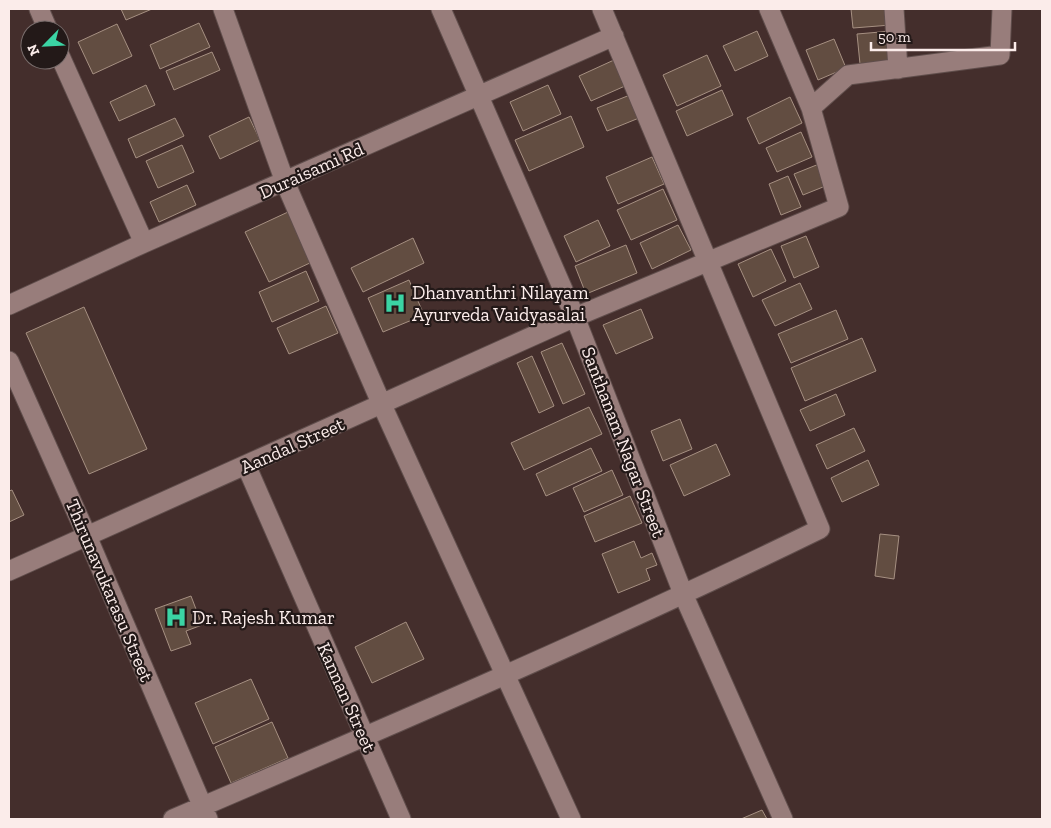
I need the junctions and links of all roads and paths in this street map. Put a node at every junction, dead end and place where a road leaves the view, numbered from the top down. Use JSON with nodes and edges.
{"nodes":[{"id":1,"x":223,"y":9,"type":"edge"},
{"id":2,"x":441,"y":9,"type":"edge"},
{"id":3,"x":602,"y":9,"type":"edge"},
{"id":4,"x":769,"y":9,"type":"edge"},
{"id":5,"x":894,"y":9,"type":"edge"},
{"id":6,"x":1002,"y":9,"type":"edge"},
{"id":7,"x":614,"y":36,"type":"junction"},
{"id":8,"x":898,"y":69,"type":"junction"},
{"id":9,"x":66,"y":70,"type":"edge"},
{"id":10,"x":478,"y":96,"type":"junction"},
{"id":11,"x":811,"y":108,"type":"junction"},
{"id":12,"x":286,"y":182,"type":"junction"},
{"id":13,"x":144,"y":243,"type":"junction"},
{"id":14,"x":707,"y":262,"type":"junction"},
{"id":15,"x":9,"y":305,"type":"edge"},
{"id":16,"x":575,"y":318,"type":"junction"},
{"id":17,"x":9,"y":361,"type":"edge"},
{"id":18,"x":382,"y":405,"type":"junction"},
{"id":19,"x":246,"y":465,"type":"junction"},
{"id":20,"x":87,"y":536,"type":"junction"},
{"id":21,"x":9,"y":572,"type":"edge"},
{"id":22,"x":684,"y":596,"type":"junction"},
{"id":23,"x":507,"y":675,"type":"junction"},
{"id":24,"x":365,"y":737,"type":"junction"},
{"id":25,"x":205,"y":813,"type":"edge"},
{"id":26,"x":173,"y":819,"type":"edge"},
{"id":27,"x":401,"y":819,"type":"edge"},
{"id":28,"x":571,"y":819,"type":"edge"},
{"id":29,"x":783,"y":819,"type":"edge"}],
"edges":[{"from":1,"to":12,"type":"street"},
{"from":2,"to":10,"type":"street","name":"Santhanam Nagar Street"},
{"from":3,"to":7,"type":"street"},
{"from":4,"to":11,"type":"street"},
{"from":5,"to":8,"type":"street"},
{"from":6,"to":8,"type":"street"},
{"from":7,"to":10,"type":"street","name":"Duraisami Rd"},
{"from":7,"to":14,"type":"street"},
{"from":8,"to":11,"type":"street"},
{"from":9,"to":13,"type":"street"},
{"from":10,"to":12,"type":"street","name":"Duraisami Rd"},
{"from":10,"to":16,"type":"street","name":"Santhanam Nagar Street"},
{"from":11,"to":14,"type":"street","name":"Aandal Street"},
{"from":12,"to":13,"type":"street","name":"Duraisami Rd"},
{"from":12,"to":18,"type":"street"},
{"from":13,"to":15,"type":"street","name":"Duraisami Rd"},
{"from":14,"to":16,"type":"street","name":"Aandal Street"},
{"from":14,"to":22,"type":"street"},
{"from":16,"to":18,"type":"street","name":"Aandal Street"},
{"from":16,"to":22,"type":"street","name":"Santhanam Nagar Street"},
{"from":17,"to":20,"type":"street","name":"Thirunavukarasu Street"},
{"from":18,"to":19,"type":"street","name":"Aandal Street"},
{"from":18,"to":23,"type":"street"},
{"from":19,"to":20,"type":"street","name":"Aandal Street"},
{"from":19,"to":24,"type":"street","name":"Kannan Street"},
{"from":20,"to":21,"type":"street","name":"Aandal Street"},
{"from":20,"to":25,"type":"street","name":"Thirunavukarasu Street"},
{"from":22,"to":23,"type":"street"},
{"from":22,"to":29,"type":"street","name":"Santhanam Nagar Street"},
{"from":23,"to":24,"type":"street"},
{"from":23,"to":28,"type":"street"},
{"from":24,"to":25,"type":"street"},
{"from":24,"to":27,"type":"street","name":"Kannan Street"},
{"from":25,"to":26,"type":"street"}]}
